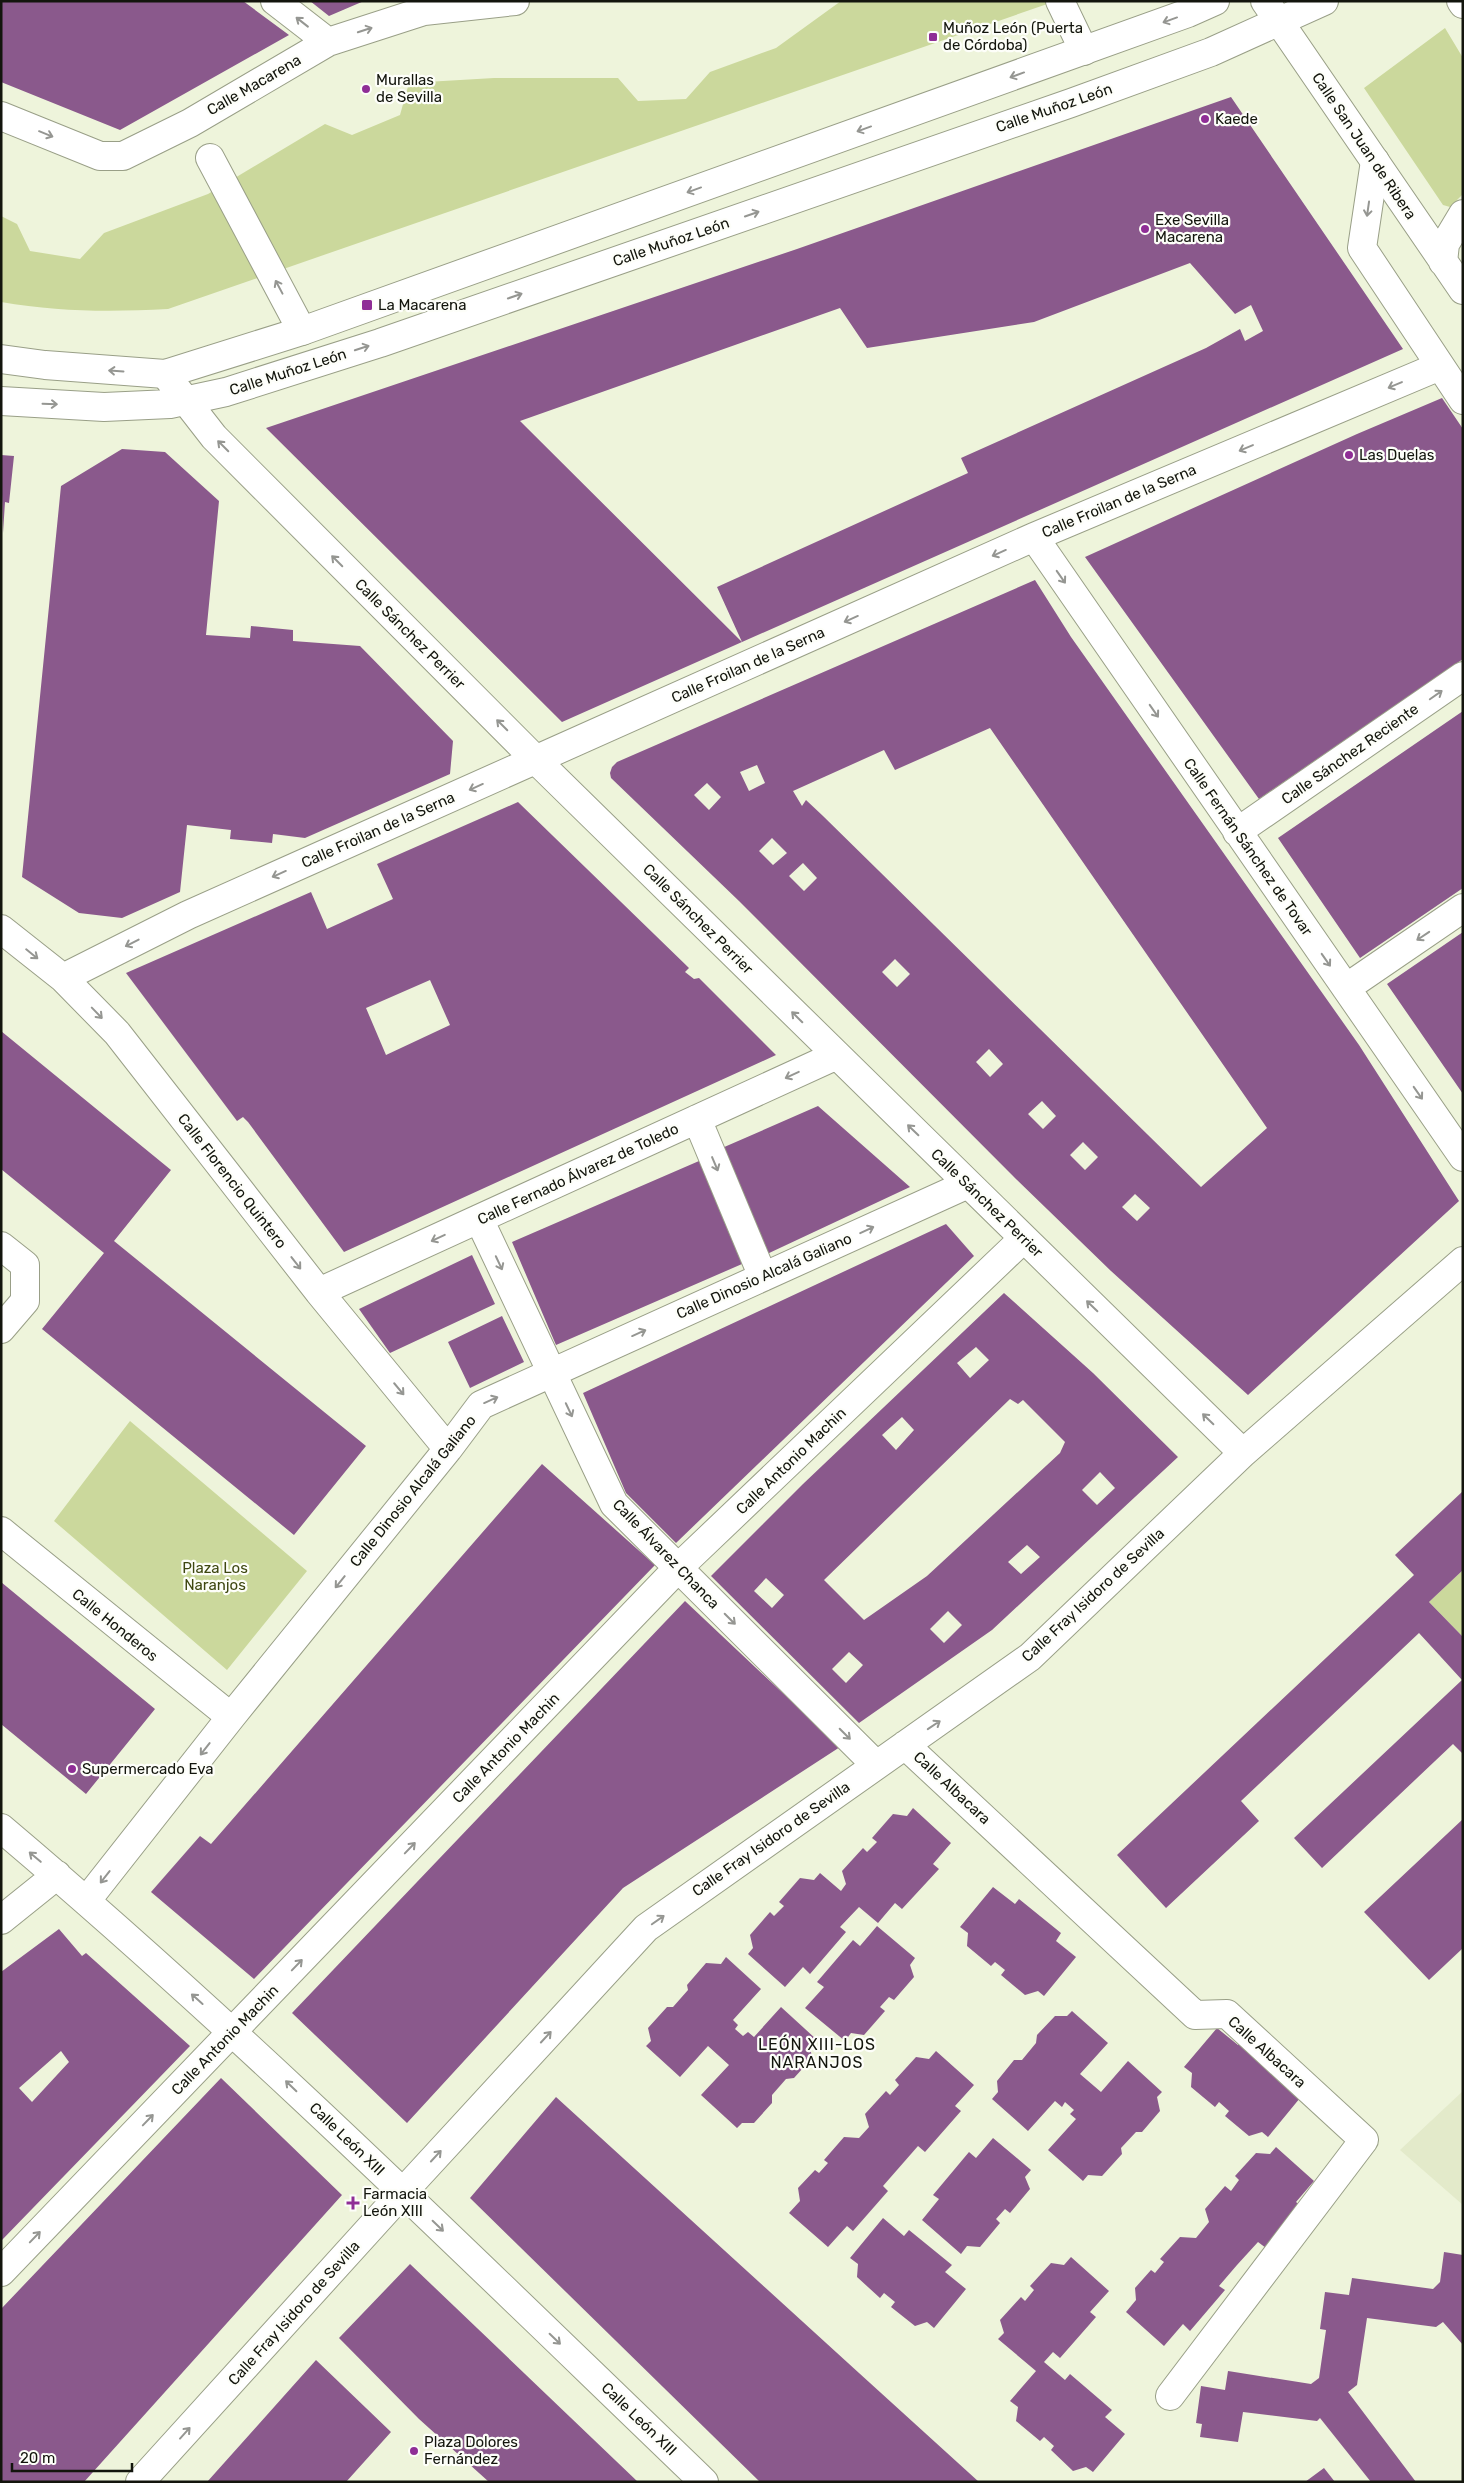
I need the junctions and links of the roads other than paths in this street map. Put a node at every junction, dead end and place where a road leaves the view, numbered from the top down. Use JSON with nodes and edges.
{"nodes":[{"id":1,"x":275,"y":1,"type":"edge"},
{"id":2,"x":515,"y":1,"type":"edge"},
{"id":3,"x":1060,"y":1,"type":"edge"},
{"id":4,"x":1215,"y":1,"type":"edge"},
{"id":5,"x":1324,"y":1,"type":"edge"},
{"id":6,"x":1272,"y":12,"type":"edge"},
{"id":7,"x":328,"y":42,"type":"junction"},
{"id":8,"x":1084,"y":51,"type":"junction"},
{"id":9,"x":1,"y":116,"type":"edge"},
{"id":10,"x":190,"y":123,"type":"junction"},
{"id":11,"x":1375,"y":161,"type":"junction"},
{"id":12,"x":1463,"y":214,"type":"edge"},
{"id":13,"x":1443,"y":262,"type":"junction"},
{"id":14,"x":1463,"y":290,"type":"edge"},
{"id":15,"x":302,"y":330,"type":"junction"},
{"id":16,"x":1,"y":359,"type":"edge"},
{"id":17,"x":1440,"y":366,"type":"junction"},
{"id":18,"x":164,"y":374,"type":"junction"},
{"id":19,"x":1463,"y":400,"type":"edge"},
{"id":20,"x":1,"y":401,"type":"edge"},
{"id":21,"x":186,"y":401,"type":"junction"},
{"id":22,"x":1034,"y":537,"type":"junction"},
{"id":23,"x":1463,"y":676,"type":"edge"},
{"id":24,"x":536,"y":760,"type":"junction"},
{"id":25,"x":1237,"y":832,"type":"junction"},
{"id":26,"x":1463,"y":908,"type":"edge"},
{"id":27,"x":1,"y":929,"type":"edge"},
{"id":28,"x":63,"y":978,"type":"junction"},
{"id":29,"x":1346,"y":988,"type":"junction"},
{"id":30,"x":837,"y":1055,"type":"junction"},
{"id":31,"x":697,"y":1119,"type":"junction"},
{"id":32,"x":1463,"y":1157,"type":"edge"},
{"id":33,"x":968,"y":1184,"type":"junction"},
{"id":34,"x":478,"y":1219,"type":"junction"},
{"id":35,"x":1023,"y":1238,"type":"junction"},
{"id":36,"x":1,"y":1246,"type":"edge"},
{"id":37,"x":1463,"y":1261,"type":"edge"},
{"id":38,"x":763,"y":1277,"type":"junction"},
{"id":39,"x":319,"y":1292,"type":"junction"},
{"id":40,"x":1,"y":1329,"type":"edge"},
{"id":41,"x":552,"y":1373,"type":"junction"},
{"id":42,"x":448,"y":1449,"type":"junction"},
{"id":43,"x":1243,"y":1454,"type":"junction"},
{"id":44,"x":1,"y":1531,"type":"edge"},
{"id":45,"x":678,"y":1568,"type":"junction"},
{"id":46,"x":231,"y":1717,"type":"junction"},
{"id":47,"x":905,"y":1745,"type":"junction"},
{"id":48,"x":876,"y":1765,"type":"junction"},
{"id":49,"x":1,"y":1828,"type":"edge"},
{"id":50,"x":57,"y":1875,"type":"junction"},
{"id":51,"x":87,"y":1900,"type":"junction"},
{"id":52,"x":1,"y":1920,"type":"edge"},
{"id":53,"x":233,"y":2031,"type":"junction"},
{"id":54,"x":403,"y":2192,"type":"junction"},
{"id":55,"x":1,"y":2272,"type":"edge"},
{"id":56,"x":1170,"y":2396,"type":"dead end"},
{"id":57,"x":140,"y":2482,"type":"edge"},
{"id":58,"x":704,"y":2482,"type":"edge"}],
"edges":[{"from":7,"to":1,"type":"street","one_way":true},
{"from":7,"to":2,"type":"street","name":"Calle Macarena","one_way":true},
{"from":3,"to":8,"type":"street"},
{"from":4,"to":8,"type":"street","one_way":true},
{"from":5,"to":6,"type":"street","name":"Calle Muñoz León"},
{"from":6,"to":11,"type":"street","name":"Calle San Juan de Ribera"},
{"from":21,"to":6,"type":"street","name":"Calle Muñoz León","one_way":true},
{"from":7,"to":10,"type":"street","name":"Calle Macarena"},
{"from":8,"to":15,"type":"street","one_way":true},
{"from":9,"to":10,"type":"street","name":"Calle Macarena","one_way":true},
{"from":15,"to":10,"type":"street","one_way":true},
{"from":11,"to":13,"type":"street","name":"Calle San Juan de Ribera"},
{"from":11,"to":17,"type":"street","one_way":true},
{"from":12,"to":13,"type":"street"},
{"from":13,"to":14,"type":"street","name":"Calle San Juan de Ribera"},
{"from":15,"to":18,"type":"street"},
{"from":18,"to":16,"type":"street","one_way":true},
{"from":17,"to":19,"type":"street"},
{"from":17,"to":22,"type":"street","name":"Calle Froilan de la Serna","one_way":true},
{"from":18,"to":21,"type":"street","name":"Calle Sánchez Perrier"},
{"from":20,"to":21,"type":"street","name":"Calle Muñoz León","one_way":true},
{"from":24,"to":21,"type":"street","name":"Calle Sánchez Perrier","one_way":true},
{"from":22,"to":24,"type":"street","name":"Calle Froilan de la Serna","one_way":true},
{"from":22,"to":25,"type":"street","name":"Calle Fernán Sánchez de Tovar","one_way":true},
{"from":25,"to":23,"type":"street","name":"Calle Sánchez Reciente","one_way":true},
{"from":24,"to":28,"type":"street","name":"Calle Froilan de la Serna","one_way":true},
{"from":30,"to":24,"type":"street","name":"Calle Sánchez Perrier","one_way":true},
{"from":25,"to":29,"type":"street","name":"Calle Fernán Sánchez de Tovar","one_way":true},
{"from":26,"to":29,"type":"street","one_way":true},
{"from":27,"to":28,"type":"street","name":"Calle Florencio Quintero","one_way":true},
{"from":28,"to":39,"type":"street","name":"Calle Florencio Quintero","one_way":true},
{"from":29,"to":32,"type":"street","name":"Calle Fernán Sánchez de Tovar","one_way":true},
{"from":30,"to":31,"type":"street","name":"Calle Fernado Álvarez de Toledo","one_way":true},
{"from":33,"to":30,"type":"street","name":"Calle Sánchez Perrier","one_way":true},
{"from":31,"to":34,"type":"street","name":"Calle Fernado Álvarez de Toledo"},
{"from":31,"to":38,"type":"street","one_way":true},
{"from":33,"to":35,"type":"street","name":"Calle Sánchez Perrier"},
{"from":38,"to":33,"type":"street","name":"Calle Dinosio Alcalá Galiano","one_way":true},
{"from":34,"to":39,"type":"street","name":"Calle Fernado Álvarez de Toledo","one_way":true},
{"from":34,"to":41,"type":"street","name":"Calle Álvarez Chanca","one_way":true},
{"from":43,"to":35,"type":"street","name":"Calle Sánchez Perrier","one_way":true},
{"from":35,"to":45,"type":"street","name":"Calle Antonio Machin"},
{"from":36,"to":40,"type":"street"},
{"from":37,"to":43,"type":"street","name":"Calle Fray Isidoro de Sevilla"},
{"from":41,"to":38,"type":"street","name":"Calle Dinosio Alcalá Galiano","one_way":true},
{"from":39,"to":42,"type":"street","name":"Calle Florencio Quintero","one_way":true},
{"from":42,"to":41,"type":"street","name":"Calle Dinosio Alcalá Galiano","one_way":true},
{"from":41,"to":45,"type":"street","name":"Calle Álvarez Chanca","one_way":true},
{"from":42,"to":46,"type":"street","name":"Calle Dinosio Alcalá Galiano","one_way":true},
{"from":47,"to":43,"type":"street","name":"Calle Fray Isidoro de Sevilla","one_way":true},
{"from":44,"to":46,"type":"street","name":"Calle Honderos"},
{"from":45,"to":48,"type":"street","name":"Calle Álvarez Chanca","one_way":true},
{"from":53,"to":45,"type":"street","name":"Calle Antonio Machin","one_way":true},
{"from":46,"to":51,"type":"street","name":"Calle Dinosio Alcalá Galiano","one_way":true},
{"from":47,"to":48,"type":"street","name":"Calle Fray Isidoro de Sevilla"},
{"from":47,"to":56,"type":"street","name":"Calle Albacara"},
{"from":54,"to":48,"type":"street","name":"Calle Fray Isidoro de Sevilla","one_way":true},
{"from":50,"to":49,"type":"street","name":"Calle León XIII","one_way":true},
{"from":50,"to":51,"type":"street","name":"Calle León XIII"},
{"from":50,"to":52,"type":"street"},
{"from":53,"to":51,"type":"street","name":"Calle León XIII","one_way":true},
{"from":54,"to":53,"type":"street","name":"Calle León XIII","one_way":true},
{"from":55,"to":53,"type":"street","name":"Calle Antonio Machin","one_way":true},
{"from":57,"to":54,"type":"street","name":"Calle Fray Isidoro de Sevilla","one_way":true},
{"from":54,"to":58,"type":"street","name":"Calle León XIII","one_way":true}]}
